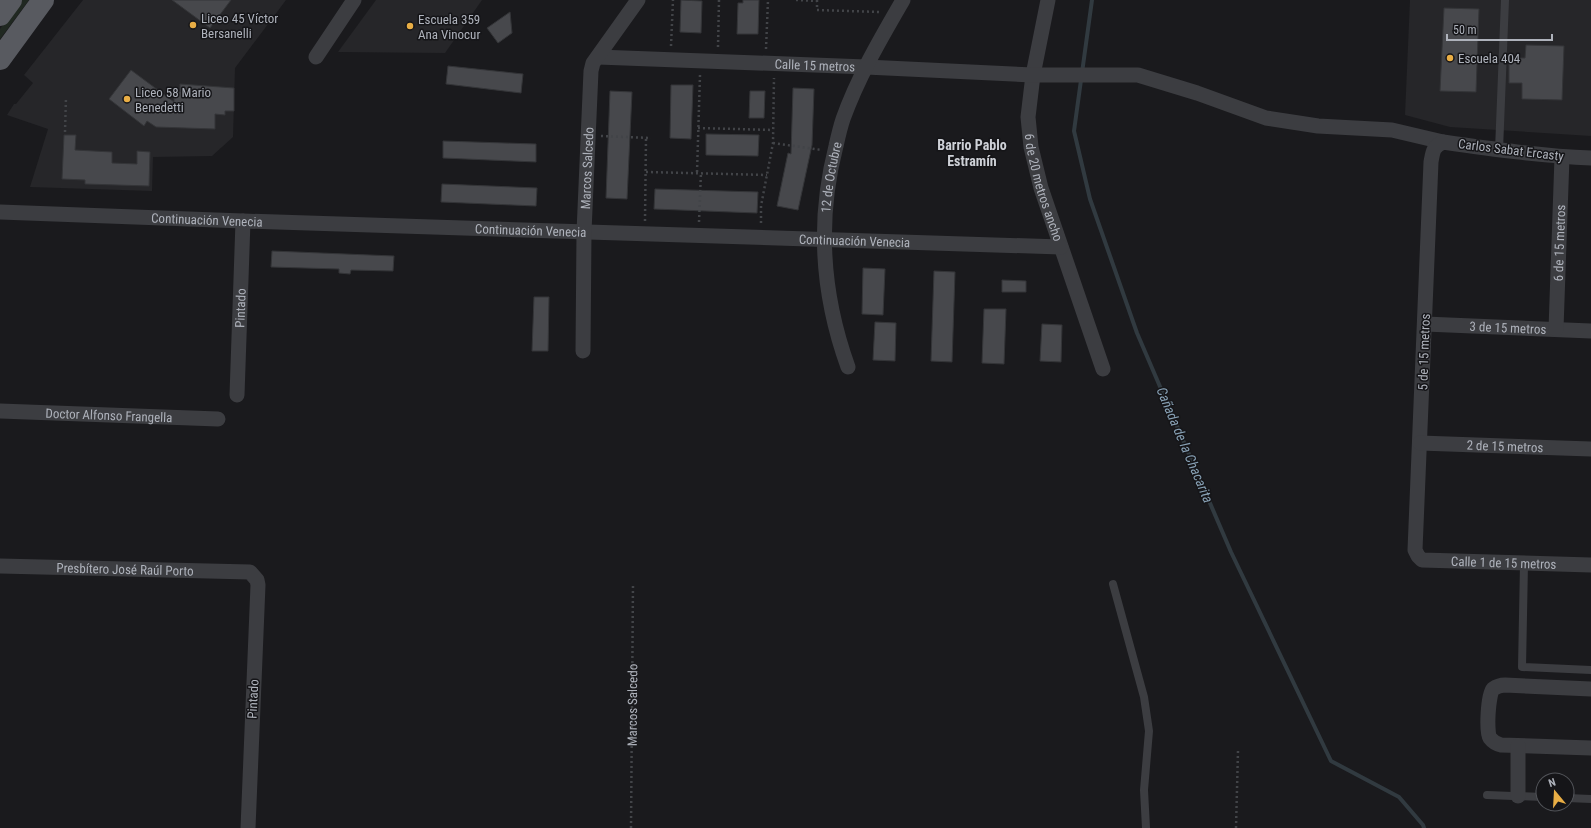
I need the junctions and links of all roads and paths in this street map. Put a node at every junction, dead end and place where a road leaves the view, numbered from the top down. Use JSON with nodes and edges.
{"nodes":[{"id":1,"x":11,"y":0,"type":"edge"},
{"id":2,"x":43,"y":0,"type":"edge"},
{"id":3,"x":354,"y":0,"type":"edge"},
{"id":4,"x":638,"y":0,"type":"edge"},
{"id":5,"x":673,"y":0,"type":"edge"},
{"id":6,"x":719,"y":0,"type":"edge"},
{"id":7,"x":768,"y":0,"type":"edge"},
{"id":8,"x":796,"y":0,"type":"edge"},
{"id":9,"x":1048,"y":0,"type":"edge"},
{"id":10,"x":1505,"y":0,"type":"edge"},
{"id":11,"x":817,"y":1,"type":"edge"},
{"id":12,"x":899,"y":6,"type":"edge"},
{"id":13,"x":0,"y":15,"type":"edge"},
{"id":14,"x":671,"y":45,"type":"dead end"},
{"id":15,"x":718,"y":47,"type":"dead end"},
{"id":16,"x":316,"y":57,"type":"dead end"},
{"id":17,"x":598,"y":57,"type":"junction"},
{"id":18,"x":0,"y":59,"type":"edge"},
{"id":19,"x":701,"y":61,"type":"junction"},
{"id":20,"x":770,"y":63,"type":"junction"},
{"id":21,"x":866,"y":66,"type":"junction"},
{"id":22,"x":1032,"y":75,"type":"junction"},
{"id":23,"x":1082,"y":75,"type":"joint"},
{"id":24,"x":66,"y":97,"type":"dead end"},
{"id":25,"x":698,"y":128,"type":"junction"},
{"id":26,"x":773,"y":130,"type":"junction"},
{"id":27,"x":65,"y":132,"type":"dead end"},
{"id":28,"x":588,"y":135,"type":"junction"},
{"id":29,"x":646,"y":138,"type":"junction"},
{"id":30,"x":651,"y":138,"type":"dead end"},
{"id":31,"x":773,"y":143,"type":"junction"},
{"id":32,"x":1439,"y":145,"type":"junction"},
{"id":33,"x":1499,"y":150,"type":"junction"},
{"id":34,"x":834,"y":153,"type":"junction"},
{"id":35,"x":1562,"y":157,"type":"junction"},
{"id":36,"x":1591,"y":158,"type":"edge"},
{"id":37,"x":646,"y":172,"type":"junction"},
{"id":38,"x":699,"y":172,"type":"junction"},
{"id":39,"x":767,"y":175,"type":"junction"},
{"id":40,"x":0,"y":212,"type":"edge"},
{"id":41,"x":243,"y":221,"type":"junction"},
{"id":42,"x":584,"y":232,"type":"junction"},
{"id":43,"x":645,"y":234,"type":"junction"},
{"id":44,"x":699,"y":236,"type":"junction"},
{"id":45,"x":761,"y":238,"type":"junction"},
{"id":46,"x":824,"y":240,"type":"junction"},
{"id":47,"x":1061,"y":247,"type":"junction"},
{"id":48,"x":1425,"y":324,"type":"junction"},
{"id":49,"x":1556,"y":329,"type":"junction"},
{"id":50,"x":1591,"y":331,"type":"edge"},
{"id":51,"x":583,"y":350,"type":"dead end"},
{"id":52,"x":848,"y":366,"type":"dead end"},
{"id":53,"x":1103,"y":369,"type":"dead end"},
{"id":54,"x":237,"y":395,"type":"dead end"},
{"id":55,"x":0,"y":411,"type":"edge"},
{"id":56,"x":218,"y":419,"type":"dead end"},
{"id":57,"x":1420,"y":443,"type":"junction"},
{"id":58,"x":1591,"y":449,"type":"edge"},
{"id":59,"x":1418,"y":556,"type":"joint"},
{"id":60,"x":1524,"y":564,"type":"junction"},
{"id":61,"x":1591,"y":565,"type":"edge"},
{"id":62,"x":0,"y":566,"type":"edge"},
{"id":63,"x":250,"y":572,"type":"joint"},
{"id":64,"x":633,"y":583,"type":"dead end"},
{"id":65,"x":1113,"y":584,"type":"dead end"},
{"id":66,"x":1591,"y":670,"type":"edge"},
{"id":67,"x":1591,"y":689,"type":"edge"},
{"id":68,"x":1518,"y":746,"type":"junction"},
{"id":69,"x":1591,"y":748,"type":"edge"},
{"id":70,"x":1238,"y":752,"type":"dead end"},
{"id":71,"x":1487,"y":795,"type":"dead end"},
{"id":72,"x":1518,"y":796,"type":"junction"},
{"id":73,"x":1535,"y":797,"type":"edge"},
{"id":74,"x":1575,"y":798,"type":"edge"},
{"id":75,"x":1591,"y":799,"type":"edge"},
{"id":76,"x":248,"y":828,"type":"edge"},
{"id":77,"x":631,"y":828,"type":"edge"},
{"id":78,"x":1146,"y":828,"type":"edge"},
{"id":79,"x":1236,"y":828,"type":"edge"}],
"edges":[{"from":1,"to":13,"type":"main road"},
{"from":2,"to":18,"type":"main road"},
{"from":3,"to":16,"type":"street"},
{"from":4,"to":17,"type":"street","name":"Marcos Salcedo"},
{"from":5,"to":14,"type":"path"},
{"from":6,"to":15,"type":"path"},
{"from":7,"to":20,"type":"path"},
{"from":8,"to":11,"type":"path"},
{"from":9,"to":22,"type":"street","name":"6 de 20 metros ancho"},
{"from":10,"to":33,"type":"lane"},
{"from":11,"to":12,"type":"path"},
{"from":12,"to":21,"type":"street","name":"12 de Octubre"},
{"from":17,"to":19,"type":"street","name":"Calle 15 metros"},
{"from":17,"to":28,"type":"street","name":"Marcos Salcedo"},
{"from":19,"to":20,"type":"street","name":"Calle 15 metros"},
{"from":19,"to":25,"type":"path"},
{"from":20,"to":21,"type":"street","name":"Calle 15 metros"},
{"from":20,"to":26,"type":"path"},
{"from":21,"to":22,"type":"street","name":"Calle 15 metros"},
{"from":21,"to":34,"type":"street","name":"12 de Octubre"},
{"from":22,"to":23,"type":"street","name":"Calle 15 metros"},
{"from":22,"to":47,"type":"street","name":"6 de 20 metros ancho"},
{"from":23,"to":32,"type":"street","name":"Carlos Sabat Ercasty"},
{"from":24,"to":27,"type":"path"},
{"from":25,"to":26,"type":"path"},
{"from":25,"to":38,"type":"path"},
{"from":26,"to":31,"type":"path"},
{"from":28,"to":29,"type":"path"},
{"from":28,"to":42,"type":"street","name":"Marcos Salcedo"},
{"from":29,"to":30,"type":"path"},
{"from":29,"to":37,"type":"path"},
{"from":31,"to":34,"type":"path"},
{"from":31,"to":39,"type":"path"},
{"from":32,"to":33,"type":"street","name":"Carlos Sabat Ercasty"},
{"from":32,"to":48,"type":"street","name":"5 de 15 metros"},
{"from":33,"to":35,"type":"street","name":"Carlos Sabat Ercasty"},
{"from":34,"to":46,"type":"street","name":"12 de Octubre"},
{"from":35,"to":36,"type":"street","name":"Carlos Sabat Ercasty"},
{"from":35,"to":49,"type":"street","name":"6 de 15 metros"},
{"from":37,"to":38,"type":"path"},
{"from":37,"to":43,"type":"path"},
{"from":38,"to":39,"type":"path"},
{"from":38,"to":44,"type":"path"},
{"from":39,"to":45,"type":"path"},
{"from":40,"to":41,"type":"street","name":"Continuación Venecia"},
{"from":41,"to":42,"type":"street","name":"Continuación Venecia"},
{"from":41,"to":54,"type":"street","name":"Pintado"},
{"from":42,"to":43,"type":"street","name":"Continuación Venecia"},
{"from":42,"to":51,"type":"street","name":"Marcos Salcedo"},
{"from":43,"to":44,"type":"street","name":"Continuación Venecia"},
{"from":44,"to":45,"type":"street","name":"Continuación Venecia"},
{"from":45,"to":46,"type":"street","name":"Continuación Venecia"},
{"from":46,"to":47,"type":"street","name":"Continuación Venecia"},
{"from":46,"to":52,"type":"street","name":"12 de Octubre"},
{"from":47,"to":53,"type":"street","name":"6 de 20 metros ancho"},
{"from":48,"to":49,"type":"street","name":"3 de 15 metros"},
{"from":48,"to":57,"type":"street","name":"5 de 15 metros"},
{"from":49,"to":50,"type":"street","name":"3 de 15 metros"},
{"from":55,"to":56,"type":"street","name":"Doctor Alfonso Frangella"},
{"from":57,"to":58,"type":"street","name":"2 de 15 metros"},
{"from":57,"to":59,"type":"street","name":"5 de 15 metros"},
{"from":59,"to":60,"type":"street","name":"Calle 1 de 15 metros"},
{"from":60,"to":61,"type":"street","name":"Calle 1 de 15 metros"},
{"from":60,"to":66,"type":"lane"},
{"from":62,"to":63,"type":"street","name":"Presbítero José Raúl Porto"},
{"from":63,"to":76,"type":"street","name":"Pintado"},
{"from":64,"to":77,"type":"path","name":"Marcos Salcedo"},
{"from":65,"to":78,"type":"lane"},
{"from":67,"to":68,"type":"street"},
{"from":68,"to":69,"type":"street"},
{"from":68,"to":72,"type":"street"},
{"from":70,"to":79,"type":"path"},
{"from":71,"to":72,"type":"lane"},
{"from":72,"to":73,"type":"lane"},
{"from":74,"to":75,"type":"lane"}]}
